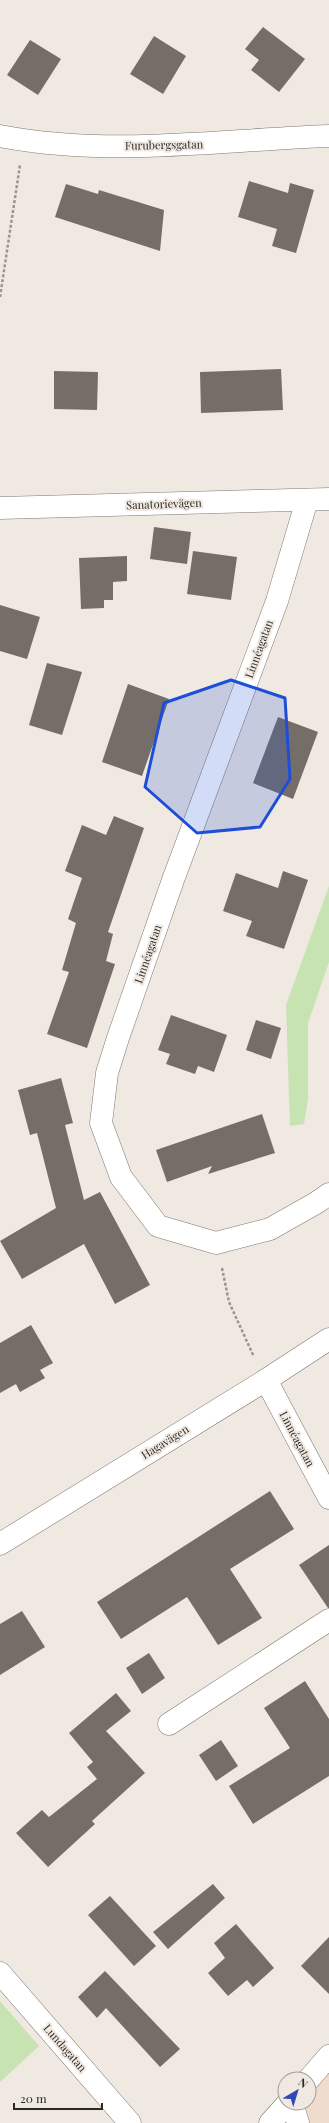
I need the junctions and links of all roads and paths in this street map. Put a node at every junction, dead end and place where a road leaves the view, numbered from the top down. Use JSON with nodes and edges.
{"nodes":[{"id":1,"x":0,"y":136,"type":"edge"},
{"id":2,"x":329,"y":136,"type":"edge"},
{"id":3,"x":24,"y":141,"type":"junction"},
{"id":4,"x":0,"y":297,"type":"edge"},
{"id":5,"x":329,"y":499,"type":"edge"},
{"id":6,"x":307,"y":500,"type":"junction"},
{"id":7,"x":0,"y":508,"type":"edge"},
{"id":8,"x":329,"y":1194,"type":"edge"},
{"id":9,"x":216,"y":1243,"type":"junction"},
{"id":10,"x":329,"y":1339,"type":"edge"},
{"id":11,"x":266,"y":1380,"type":"junction"},
{"id":12,"x":329,"y":1498,"type":"edge"},
{"id":13,"x":0,"y":1544,"type":"edge"},
{"id":14,"x":329,"y":1620,"type":"edge"},
{"id":15,"x":169,"y":1724,"type":"dead end"},
{"id":16,"x":0,"y":1973,"type":"edge"},
{"id":17,"x":329,"y":2056,"type":"edge"},
{"id":18,"x":316,"y":2071,"type":"edge"},
{"id":19,"x":281,"y":2111,"type":"edge"},
{"id":20,"x":294,"y":2111,"type":"edge"},
{"id":21,"x":130,"y":2123,"type":"edge"},
{"id":22,"x":270,"y":2123,"type":"edge"},
{"id":23,"x":298,"y":2123,"type":"edge"}],
"edges":[{"from":1,"to":3,"type":"street","name":"Furubergsgatan"},
{"from":2,"to":3,"type":"street","name":"Furubergsgatan"},
{"from":3,"to":4,"type":"path"},
{"from":5,"to":6,"type":"street","name":"Sanatorievägen"},
{"from":6,"to":7,"type":"street","name":"Sanatorievägen"},
{"from":6,"to":9,"type":"street","name":"Linnéagatan"},
{"from":8,"to":9,"type":"street"},
{"from":9,"to":11,"type":"path"},
{"from":10,"to":11,"type":"street","name":"Hagavägen"},
{"from":11,"to":12,"type":"street","name":"Linnéagatan"},
{"from":11,"to":13,"type":"street","name":"Hagavägen"},
{"from":14,"to":15,"type":"street"},
{"from":16,"to":21,"type":"street","name":"Lundagatan"},
{"from":17,"to":18,"type":"street"},
{"from":19,"to":22,"type":"street"},
{"from":20,"to":23,"type":"street"}]}
